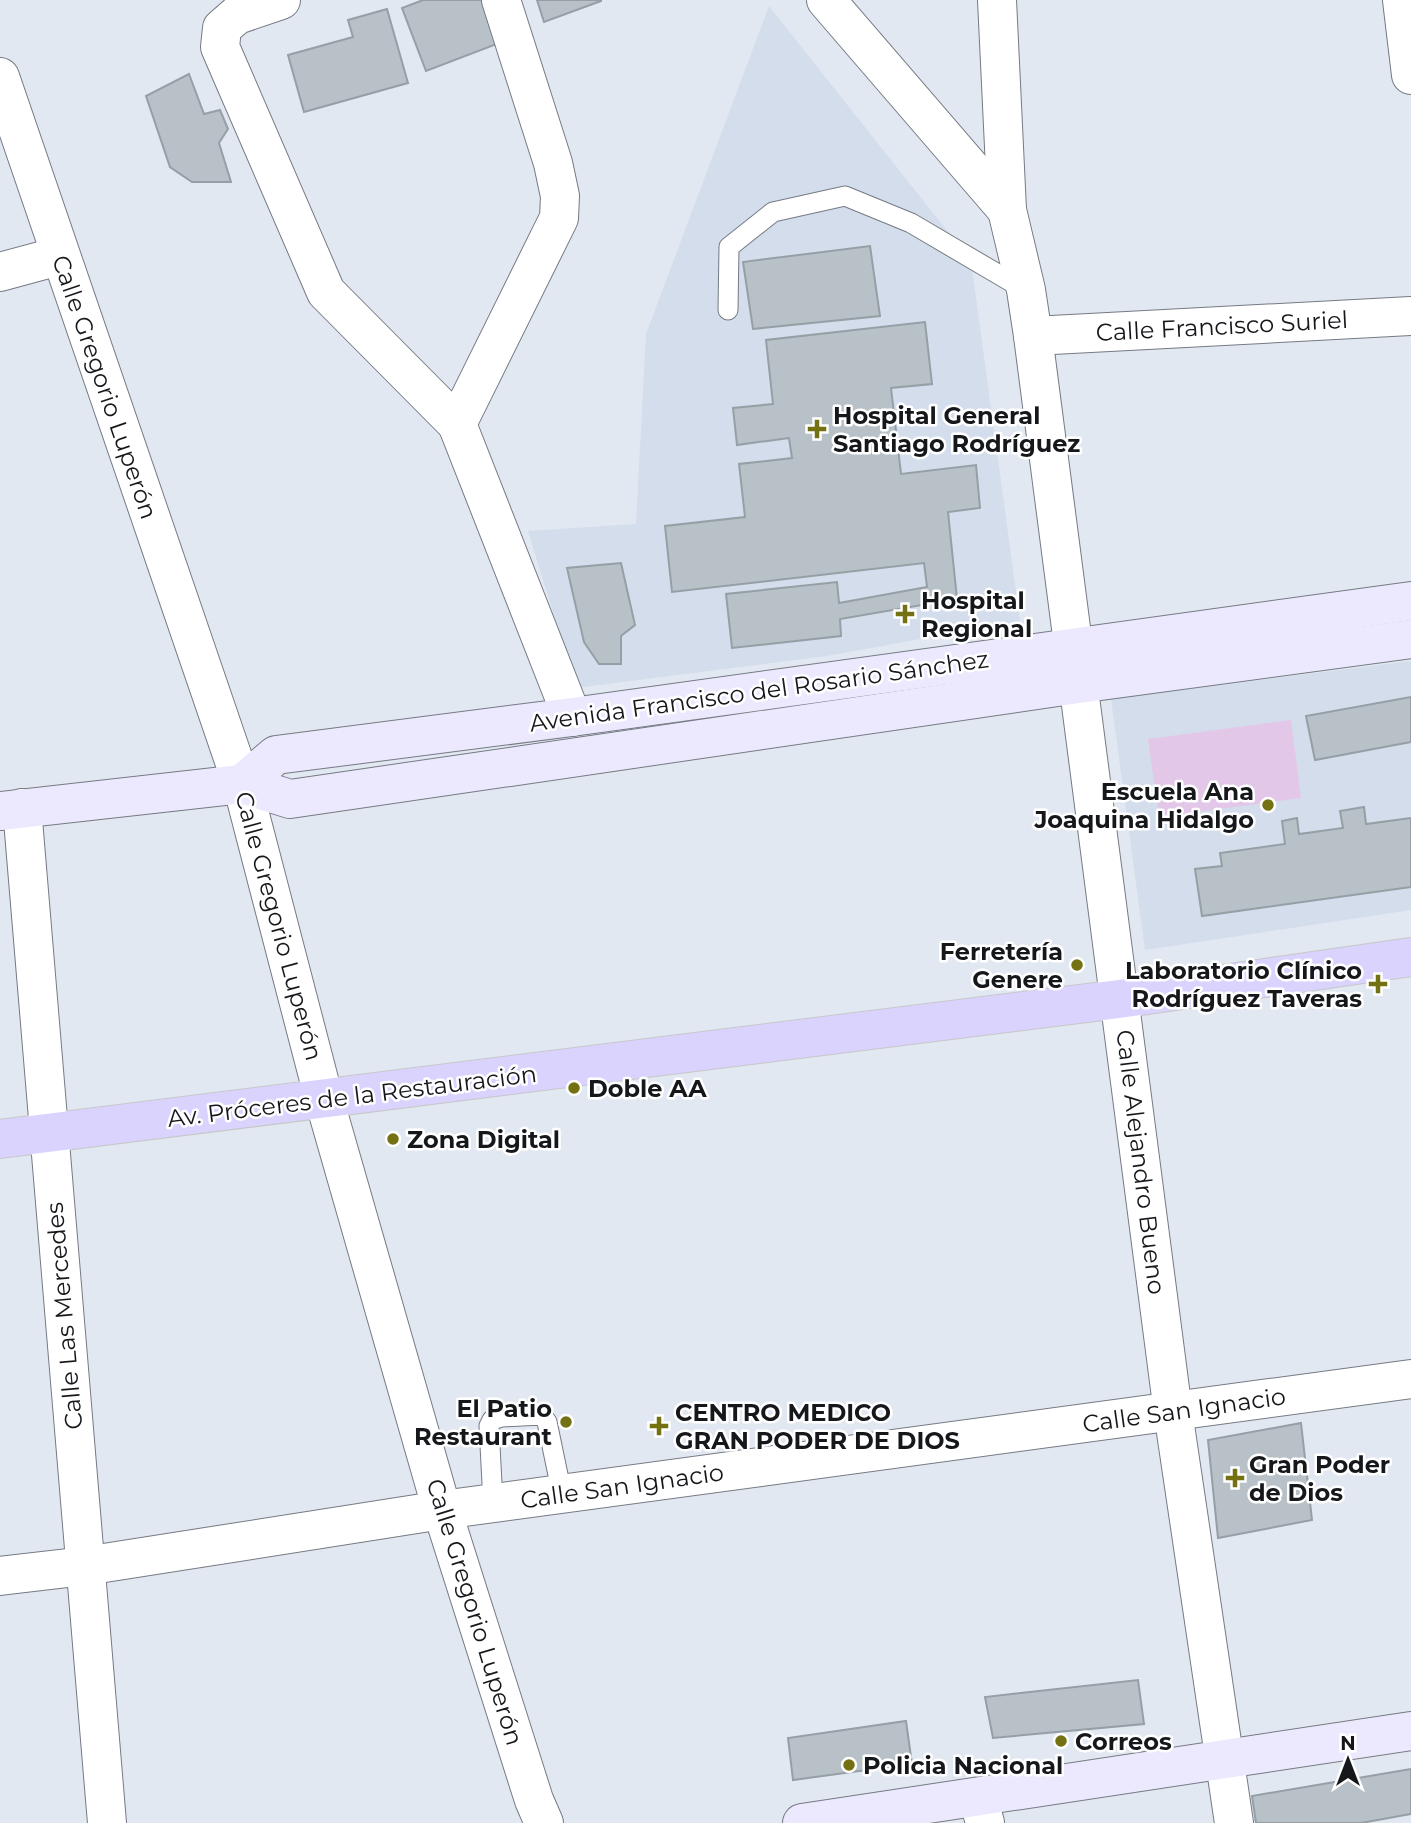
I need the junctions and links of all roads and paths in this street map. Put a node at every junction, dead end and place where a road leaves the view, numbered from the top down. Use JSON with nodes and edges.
{"nodes":[{"id":1,"x":281,"y":0,"type":"edge"},
{"id":2,"x":501,"y":0,"type":"edge"},
{"id":3,"x":826,"y":0,"type":"edge"},
{"id":4,"x":997,"y":0,"type":"edge"},
{"id":5,"x":1402,"y":0,"type":"edge"},
{"id":6,"x":1411,"y":75,"type":"edge"},
{"id":7,"x":0,"y":78,"type":"edge"},
{"id":8,"x":1007,"y":209,"type":"junction"},
{"id":9,"x":59,"y":256,"type":"junction"},
{"id":10,"x":0,"y":272,"type":"edge"},
{"id":11,"x":1026,"y":290,"type":"junction"},
{"id":12,"x":728,"y":310,"type":"dead end"},
{"id":13,"x":1411,"y":317,"type":"edge"},
{"id":14,"x":1033,"y":336,"type":"junction"},
{"id":15,"x":457,"y":424,"type":"junction"},
{"id":16,"x":1411,"y":601,"type":"edge"},
{"id":17,"x":1411,"y":639,"type":"edge"},
{"id":18,"x":1075,"y":667,"type":"junction"},
{"id":19,"x":572,"y":717,"type":"junction"},
{"id":20,"x":242,"y":784,"type":"junction"},
{"id":21,"x":11,"y":810,"type":"edge"},
{"id":22,"x":1411,"y":957,"type":"edge"},
{"id":23,"x":1119,"y":999,"type":"junction"},
{"id":24,"x":324,"y":1100,"type":"junction"},
{"id":25,"x":49,"y":1134,"type":"junction"},
{"id":26,"x":0,"y":1139,"type":"edge"},
{"id":27,"x":1411,"y":1379,"type":"edge"},
{"id":28,"x":1173,"y":1412,"type":"junction"},
{"id":29,"x":562,"y":1494,"type":"junction"},
{"id":30,"x":494,"y":1503,"type":"junction"},
{"id":31,"x":442,"y":1510,"type":"junction"},
{"id":32,"x":85,"y":1566,"type":"junction"},
{"id":33,"x":0,"y":1576,"type":"edge"},
{"id":34,"x":1411,"y":1731,"type":"edge"},
{"id":35,"x":1223,"y":1760,"type":"junction"},
{"id":36,"x":981,"y":1810,"type":"edge"},
{"id":37,"x":107,"y":1823,"type":"edge"},
{"id":38,"x":544,"y":1823,"type":"edge"},
{"id":39,"x":802,"y":1823,"type":"edge"},
{"id":40,"x":1234,"y":1823,"type":"edge"}],
"edges":[{"from":1,"to":15,"type":"street"},
{"from":2,"to":15,"type":"street"},
{"from":3,"to":8,"type":"street"},
{"from":4,"to":8,"type":"street","name":"Calle Alejandro Bueno"},
{"from":5,"to":6,"type":"street"},
{"from":7,"to":9,"type":"street","name":"Calle Gregorio Luperón"},
{"from":8,"to":11,"type":"street","name":"Calle Alejandro Bueno"},
{"from":9,"to":10,"type":"street"},
{"from":9,"to":20,"type":"street","name":"Calle Gregorio Luperón"},
{"from":11,"to":12,"type":"lane"},
{"from":11,"to":14,"type":"street","name":"Calle Alejandro Bueno"},
{"from":13,"to":14,"type":"street","name":"Calle Francisco Suriel"},
{"from":14,"to":18,"type":"street","name":"Calle Alejandro Bueno"},
{"from":15,"to":19,"type":"street"},
{"from":16,"to":18,"type":"main road","name":"Avenida Francisco del Rosario Sánchez"},
{"from":17,"to":18,"type":"main road","name":"Avenida Francisco del Rosario Sánchez"},
{"from":18,"to":19,"type":"main road","name":"Avenida Francisco del Rosario Sánchez"},
{"from":18,"to":20,"type":"main road","name":"Avenida Francisco del Rosario Sánchez"},
{"from":18,"to":23,"type":"street","name":"Calle Alejandro Bueno"},
{"from":19,"to":20,"type":"main road","name":"Avenida Francisco del Rosario Sánchez"},
{"from":20,"to":21,"type":"main road","name":"Avenida Francisco del Rosario Sánchez"},
{"from":20,"to":24,"type":"street","name":"Calle Gregorio Luperón"},
{"from":21,"to":25,"type":"street","name":"Calle Las Mercedes"},
{"from":22,"to":23,"type":"main road","name":"Av. Próceres de la Restauración"},
{"from":23,"to":24,"type":"main road","name":"Av. Próceres de la Restauración"},
{"from":23,"to":28,"type":"street","name":"Calle Alejandro Bueno"},
{"from":24,"to":25,"type":"main road","name":"Av. Próceres de la Restauración"},
{"from":24,"to":31,"type":"street","name":"Calle Gregorio Luperón"},
{"from":25,"to":26,"type":"main road","name":"Av. Próceres de la Restauración"},
{"from":25,"to":32,"type":"street","name":"Calle Las Mercedes"},
{"from":27,"to":28,"type":"street","name":"Calle San Ignacio"},
{"from":28,"to":29,"type":"street","name":"Calle San Ignacio"},
{"from":28,"to":35,"type":"street","name":"Calle Alejandro Bueno"},
{"from":29,"to":30,"type":"street","name":"Calle San Ignacio"},
{"from":29,"to":30,"type":"lane"},
{"from":30,"to":31,"type":"street","name":"Calle San Ignacio"},
{"from":31,"to":32,"type":"street","name":"Calle San Ignacio"},
{"from":31,"to":38,"type":"street","name":"Calle Gregorio Luperón"},
{"from":32,"to":33,"type":"street","name":"Calle San Ignacio"},
{"from":32,"to":37,"type":"street","name":"Calle Las Mercedes"},
{"from":34,"to":35,"type":"main road"},
{"from":35,"to":36,"type":"main road"},
{"from":35,"to":40,"type":"street","name":"Calle Alejandro Bueno"},
{"from":36,"to":39,"type":"main road"}]}
